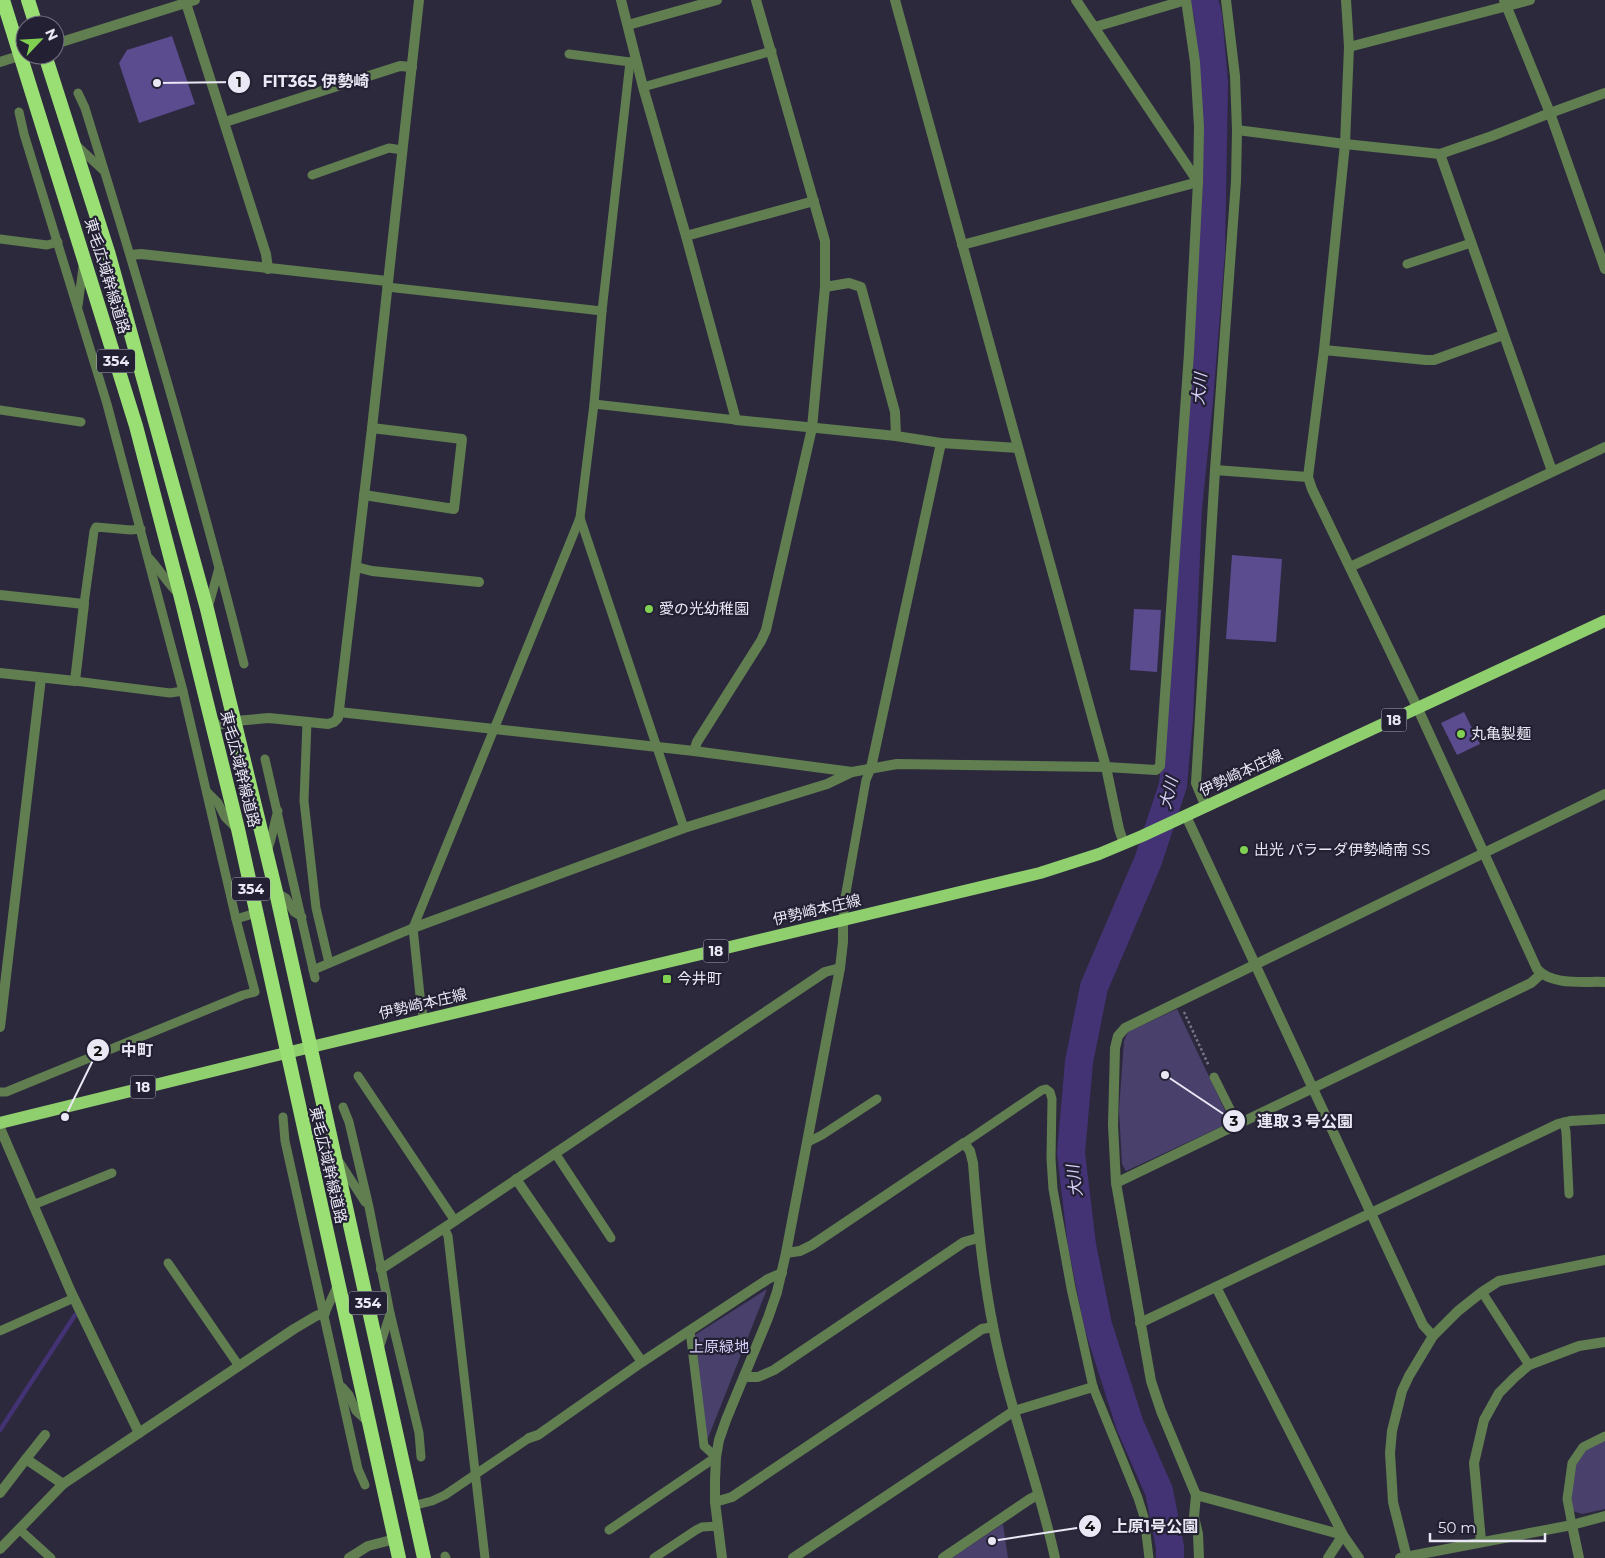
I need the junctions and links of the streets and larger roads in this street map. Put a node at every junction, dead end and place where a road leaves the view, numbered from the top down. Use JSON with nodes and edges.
{"nodes":[{"id":1,"x":3,"y":0,"type":"edge"},
{"id":2,"x":28,"y":0,"type":"edge"},
{"id":3,"x":419,"y":0,"type":"edge"},
{"id":4,"x":622,"y":0,"type":"edge"},
{"id":5,"x":717,"y":0,"type":"edge"},
{"id":6,"x":756,"y":0,"type":"edge"},
{"id":7,"x":895,"y":0,"type":"edge"},
{"id":8,"x":1076,"y":0,"type":"edge"},
{"id":9,"x":1186,"y":0,"type":"edge"},
{"id":10,"x":1226,"y":0,"type":"edge"},
{"id":11,"x":1346,"y":0,"type":"edge"},
{"id":12,"x":1530,"y":0,"type":"edge"},
{"id":13,"x":189,"y":1,"type":"edge"},
{"id":14,"x":1505,"y":3,"type":"edge"},
{"id":15,"x":33,"y":15,"type":"edge"},
{"id":16,"x":628,"y":25,"type":"junction"},
{"id":17,"x":1095,"y":27,"type":"junction"},
{"id":18,"x":15,"y":32,"type":"edge"},
{"id":19,"x":65,"y":41,"type":"edge"},
{"id":20,"x":1349,"y":47,"type":"junction"},
{"id":21,"x":15,"y":57,"type":"edge"},
{"id":22,"x":0,"y":62,"type":"edge"},
{"id":23,"x":26,"y":65,"type":"edge"},
{"id":24,"x":48,"y":65,"type":"edge"},
{"id":25,"x":412,"y":67,"type":"junction"},
{"id":26,"x":1605,"y":93,"type":"edge"},
{"id":27,"x":1550,"y":113,"type":"junction"},
{"id":28,"x":225,"y":122,"type":"junction"},
{"id":29,"x":1237,"y":130,"type":"junction"},
{"id":30,"x":1345,"y":144,"type":"junction"},
{"id":31,"x":1440,"y":154,"type":"junction"},
{"id":32,"x":1198,"y":182,"type":"junction"},
{"id":33,"x":814,"y":201,"type":"junction"},
{"id":34,"x":686,"y":236,"type":"junction"},
{"id":35,"x":962,"y":245,"type":"junction"},
{"id":36,"x":131,"y":255,"type":"road end"},
{"id":37,"x":268,"y":269,"type":"junction"},
{"id":38,"x":1605,"y":269,"type":"edge"},
{"id":39,"x":387,"y":284,"type":"junction"},
{"id":40,"x":825,"y":287,"type":"junction"},
{"id":41,"x":1503,"y":334,"type":"junction"},
{"id":42,"x":1324,"y":350,"type":"junction"},
{"id":43,"x":372,"y":428,"type":"junction"},
{"id":44,"x":812,"y":428,"type":"junction"},
{"id":45,"x":896,"y":436,"type":"junction"},
{"id":46,"x":941,"y":443,"type":"junction"},
{"id":47,"x":1605,"y":447,"type":"edge"},
{"id":48,"x":1018,"y":448,"type":"junction"},
{"id":49,"x":1215,"y":470,"type":"junction"},
{"id":50,"x":1552,"y":471,"type":"junction"},
{"id":51,"x":1308,"y":477,"type":"junction"},
{"id":52,"x":364,"y":495,"type":"junction"},
{"id":53,"x":356,"y":567,"type":"junction"},
{"id":54,"x":1350,"y":567,"type":"junction"},
{"id":55,"x":480,"y":582,"type":"dead end"},
{"id":56,"x":0,"y":595,"type":"edge"},
{"id":57,"x":1605,"y":621,"type":"edge"},
{"id":58,"x":0,"y":673,"type":"edge"},
{"id":59,"x":40,"y":678,"type":"junction"},
{"id":60,"x":1418,"y":709,"type":"junction"},
{"id":61,"x":339,"y":712,"type":"junction"},
{"id":62,"x":235,"y":721,"type":"junction"},
{"id":63,"x":213,"y":726,"type":"junction"},
{"id":64,"x":694,"y":751,"type":"junction"},
{"id":65,"x":1106,"y":767,"type":"junction"},
{"id":66,"x":871,"y":768,"type":"junction"},
{"id":67,"x":852,"y":772,"type":"junction"},
{"id":68,"x":1605,"y":794,"type":"edge"},
{"id":69,"x":1206,"y":807,"type":"junction"},
{"id":70,"x":1184,"y":817,"type":"junction"},
{"id":71,"x":1124,"y":844,"type":"junction"},
{"id":72,"x":1484,"y":853,"type":"junction"},
{"id":73,"x":843,"y":921,"type":"junction"},
{"id":74,"x":413,"y":928,"type":"road end"},
{"id":75,"x":1256,"y":965,"type":"junction"},
{"id":76,"x":840,"y":968,"type":"junction"},
{"id":77,"x":1541,"y":974,"type":"junction"},
{"id":78,"x":1605,"y":982,"type":"edge"},
{"id":79,"x":0,"y":1027,"type":"edge"},
{"id":80,"x":310,"y":1047,"type":"junction"},
{"id":81,"x":287,"y":1053,"type":"junction"},
{"id":82,"x":1314,"y":1089,"type":"junction"},
{"id":83,"x":1605,"y":1120,"type":"edge"},
{"id":84,"x":0,"y":1123,"type":"edge"},
{"id":85,"x":0,"y":1128,"type":"edge"},
{"id":86,"x":516,"y":1179,"type":"junction"},
{"id":87,"x":1116,"y":1183,"type":"junction"},
{"id":88,"x":1372,"y":1214,"type":"junction"},
{"id":89,"x":978,"y":1238,"type":"junction"},
{"id":90,"x":786,"y":1253,"type":"junction"},
{"id":91,"x":1605,"y":1260,"type":"edge"},
{"id":92,"x":381,"y":1269,"type":"road end"},
{"id":93,"x":782,"y":1273,"type":"junction"},
{"id":94,"x":1216,"y":1287,"type":"junction"},
{"id":95,"x":325,"y":1313,"type":"road end"},
{"id":96,"x":1140,"y":1323,"type":"junction"},
{"id":97,"x":993,"y":1327,"type":"junction"},
{"id":98,"x":1434,"y":1336,"type":"junction"},
{"id":99,"x":1605,"y":1342,"type":"edge"},
{"id":100,"x":642,"y":1362,"type":"junction"},
{"id":101,"x":744,"y":1377,"type":"junction"},
{"id":102,"x":1093,"y":1387,"type":"road end"},
{"id":103,"x":1014,"y":1411,"type":"junction"},
{"id":104,"x":139,"y":1433,"type":"junction"},
{"id":105,"x":45,"y":1435,"type":"dead end"},
{"id":106,"x":529,"y":1438,"type":"road end"},
{"id":107,"x":26,"y":1460,"type":"junction"},
{"id":108,"x":63,"y":1484,"type":"junction"},
{"id":109,"x":0,"y":1493,"type":"edge"},
{"id":110,"x":1038,"y":1495,"type":"junction"},
{"id":111,"x":1196,"y":1495,"type":"junction"},
{"id":112,"x":715,"y":1502,"type":"junction"},
{"id":113,"x":1605,"y":1516,"type":"edge"},
{"id":114,"x":1572,"y":1525,"type":"junction"},
{"id":115,"x":1343,"y":1536,"type":"junction"},
{"id":116,"x":395,"y":1539,"type":"junction"},
{"id":117,"x":1481,"y":1541,"type":"junction"},
{"id":118,"x":0,"y":1549,"type":"edge"},
{"id":119,"x":1404,"y":1557,"type":"edge"},
{"id":120,"x":349,"y":1558,"type":"edge"},
{"id":121,"x":399,"y":1558,"type":"edge"},
{"id":122,"x":424,"y":1558,"type":"edge"},
{"id":123,"x":722,"y":1558,"type":"edge"},
{"id":124,"x":793,"y":1558,"type":"edge"},
{"id":125,"x":944,"y":1558,"type":"edge"},
{"id":126,"x":1055,"y":1558,"type":"edge"},
{"id":127,"x":1199,"y":1558,"type":"edge"},
{"id":128,"x":1328,"y":1558,"type":"edge"},
{"id":129,"x":1359,"y":1558,"type":"edge"},
{"id":130,"x":1579,"y":1558,"type":"edge"}],
"edges":[{"from":1,"to":18,"type":"highway","name":"東毛広域幹線道路","number":"354"},
{"from":2,"to":15,"type":"highway"},
{"from":3,"to":25,"type":"street"},
{"from":4,"to":16,"type":"street"},
{"from":5,"to":16,"type":"street"},
{"from":6,"to":33,"type":"street"},
{"from":7,"to":35,"type":"street"},
{"from":8,"to":17,"type":"street"},
{"from":9,"to":17,"type":"street"},
{"from":9,"to":32,"type":"street"},
{"from":10,"to":29,"type":"street"},
{"from":11,"to":20,"type":"street"},
{"from":12,"to":14,"type":"street"},
{"from":13,"to":19,"type":"street"},
{"from":13,"to":28,"type":"street"},
{"from":14,"to":20,"type":"street"},
{"from":14,"to":27,"type":"street"},
{"from":16,"to":34,"type":"street"},
{"from":17,"to":32,"type":"street"},
{"from":20,"to":30,"type":"street"},
{"from":21,"to":22,"type":"street"},
{"from":23,"to":63,"type":"highway","name":"東毛広域幹線道路","number":"354"},
{"from":24,"to":62,"type":"highway","name":"東毛広域幹線道路","number":"354"},
{"from":25,"to":28,"type":"street"},
{"from":25,"to":39,"type":"street"},
{"from":26,"to":27,"type":"street"},
{"from":27,"to":31,"type":"street"},
{"from":27,"to":38,"type":"street"},
{"from":28,"to":37,"type":"street"},
{"from":29,"to":30,"type":"street"},
{"from":29,"to":49,"type":"street"},
{"from":30,"to":31,"type":"street"},
{"from":30,"to":42,"type":"street"},
{"from":31,"to":41,"type":"street"},
{"from":32,"to":35,"type":"street"},
{"from":32,"to":65,"type":"street"},
{"from":33,"to":34,"type":"street"},
{"from":33,"to":40,"type":"street"},
{"from":34,"to":44,"type":"street"},
{"from":35,"to":48,"type":"street"},
{"from":36,"to":37,"type":"street"},
{"from":37,"to":39,"type":"street"},
{"from":39,"to":43,"type":"street"},
{"from":40,"to":44,"type":"street"},
{"from":40,"to":45,"type":"street"},
{"from":41,"to":42,"type":"street"},
{"from":41,"to":50,"type":"street"},
{"from":42,"to":51,"type":"street"},
{"from":43,"to":52,"type":"street"},
{"from":43,"to":52,"type":"street"},
{"from":44,"to":45,"type":"street"},
{"from":44,"to":64,"type":"street"},
{"from":45,"to":46,"type":"street"},
{"from":46,"to":48,"type":"street"},
{"from":46,"to":66,"type":"street"},
{"from":47,"to":50,"type":"street"},
{"from":48,"to":65,"type":"street"},
{"from":49,"to":51,"type":"street"},
{"from":49,"to":69,"type":"street"},
{"from":50,"to":54,"type":"street"},
{"from":51,"to":54,"type":"street"},
{"from":52,"to":53,"type":"street"},
{"from":53,"to":55,"type":"street"},
{"from":53,"to":61,"type":"street"},
{"from":54,"to":60,"type":"street"},
{"from":56,"to":59,"type":"street"},
{"from":57,"to":60,"type":"main road","name":"伊勢崎本庄線","number":"18"},
{"from":58,"to":59,"type":"street"},
{"from":59,"to":79,"type":"street"},
{"from":60,"to":69,"type":"main road","name":"伊勢崎本庄線","number":"18"},
{"from":60,"to":72,"type":"street"},
{"from":61,"to":62,"type":"street"},
{"from":61,"to":64,"type":"street"},
{"from":62,"to":63,"type":"street"},
{"from":62,"to":80,"type":"highway","name":"東毛広域幹線道路","number":"354"},
{"from":63,"to":81,"type":"highway","name":"東毛広域幹線道路","number":"354"},
{"from":64,"to":67,"type":"street"},
{"from":65,"to":66,"type":"street"},
{"from":65,"to":71,"type":"street"},
{"from":66,"to":67,"type":"street"},
{"from":67,"to":74,"type":"street"},
{"from":68,"to":72,"type":"street"},
{"from":69,"to":70,"type":"main road","name":"伊勢崎本庄線","number":"18"},
{"from":70,"to":71,"type":"main road","name":"伊勢崎本庄線","number":"18"},
{"from":70,"to":75,"type":"street"},
{"from":71,"to":73,"type":"main road","name":"伊勢崎本庄線","number":"18"},
{"from":72,"to":75,"type":"street"},
{"from":72,"to":77,"type":"street"},
{"from":73,"to":76,"type":"street"},
{"from":73,"to":80,"type":"main road","name":"伊勢崎本庄線","number":"18"},
{"from":75,"to":82,"type":"street"},
{"from":75,"to":87,"type":"street"},
{"from":76,"to":86,"type":"street"},
{"from":76,"to":90,"type":"street"},
{"from":77,"to":78,"type":"street"},
{"from":77,"to":82,"type":"street"},
{"from":80,"to":81,"type":"main road","name":"伊勢崎本庄線","number":"18"},
{"from":80,"to":122,"type":"highway","name":"東毛広域幹線道路","number":"354"},
{"from":81,"to":84,"type":"main road","name":"伊勢崎本庄線","number":"18"},
{"from":81,"to":116,"type":"highway","name":"東毛広域幹線道路","number":"354"},
{"from":82,"to":87,"type":"street"},
{"from":82,"to":88,"type":"street"},
{"from":83,"to":88,"type":"street"},
{"from":85,"to":104,"type":"street"},
{"from":86,"to":92,"type":"street"},
{"from":86,"to":100,"type":"street"},
{"from":87,"to":96,"type":"street"},
{"from":88,"to":94,"type":"street"},
{"from":88,"to":98,"type":"street"},
{"from":89,"to":90,"type":"street"},
{"from":89,"to":97,"type":"street"},
{"from":89,"to":101,"type":"street"},
{"from":90,"to":93,"type":"street"},
{"from":91,"to":98,"type":"street"},
{"from":93,"to":100,"type":"street"},
{"from":93,"to":101,"type":"street"},
{"from":94,"to":96,"type":"street"},
{"from":94,"to":115,"type":"street"},
{"from":95,"to":104,"type":"street"},
{"from":96,"to":111,"type":"street"},
{"from":97,"to":103,"type":"street"},
{"from":97,"to":112,"type":"street"},
{"from":98,"to":119,"type":"street"},
{"from":99,"to":117,"type":"street"},
{"from":100,"to":106,"type":"street"},
{"from":101,"to":112,"type":"street"},
{"from":102,"to":103,"type":"street"},
{"from":103,"to":110,"type":"street"},
{"from":103,"to":124,"type":"street"},
{"from":104,"to":108,"type":"street"},
{"from":105,"to":107,"type":"street"},
{"from":107,"to":108,"type":"street"},
{"from":107,"to":109,"type":"street"},
{"from":108,"to":118,"type":"street"},
{"from":110,"to":125,"type":"street"},
{"from":110,"to":126,"type":"street"},
{"from":111,"to":115,"type":"street"},
{"from":111,"to":127,"type":"street"},
{"from":112,"to":123,"type":"street"},
{"from":113,"to":114,"type":"street"},
{"from":114,"to":117,"type":"street"},
{"from":114,"to":130,"type":"street"},
{"from":115,"to":128,"type":"street"},
{"from":115,"to":129,"type":"street"},
{"from":116,"to":120,"type":"street"},
{"from":116,"to":121,"type":"highway","name":"東毛広域幹線道路","number":"354"},
{"from":117,"to":119,"type":"street"}]}
